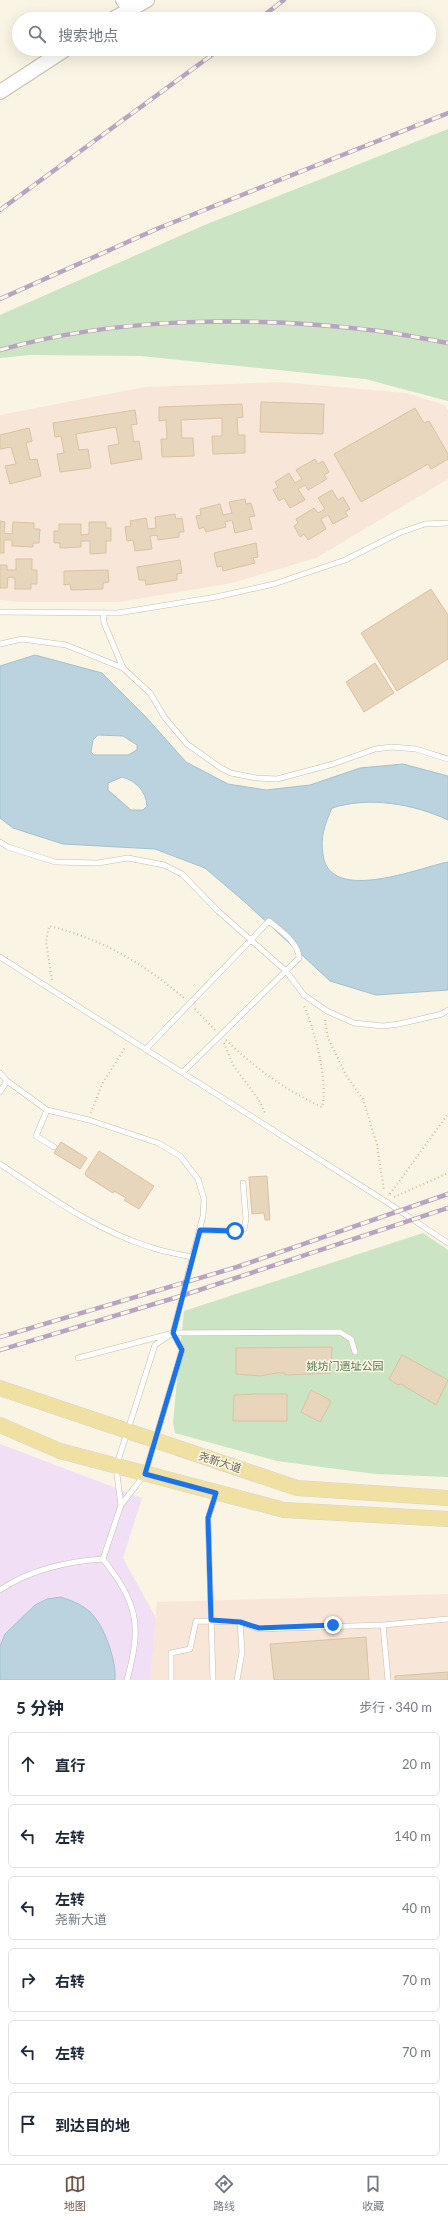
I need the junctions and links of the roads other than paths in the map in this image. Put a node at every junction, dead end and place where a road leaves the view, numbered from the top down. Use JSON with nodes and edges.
{"nodes":[{"id":1,"x":147,"y":0,"type":"edge"},
{"id":2,"x":127,"y":5,"type":"edge"},
{"id":3,"x":55,"y":56,"type":"edge"},
{"id":4,"x":0,"y":92,"type":"edge"},
{"id":5,"x":448,"y":523,"type":"edge"},
{"id":6,"x":0,"y":612,"type":"edge"},
{"id":7,"x":103,"y":613,"type":"junction"},
{"id":8,"x":0,"y":644,"type":"edge"},
{"id":9,"x":123,"y":668,"type":"junction"},
{"id":10,"x":448,"y":759,"type":"edge"},
{"id":11,"x":0,"y":842,"type":"edge"},
{"id":12,"x":251,"y":940,"type":"junction"},
{"id":13,"x":0,"y":957,"type":"edge"},
{"id":14,"x":286,"y":971,"type":"junction"},
{"id":15,"x":448,"y":1010,"type":"edge"},
{"id":16,"x":146,"y":1049,"type":"junction"},
{"id":17,"x":184,"y":1072,"type":"junction"},
{"id":18,"x":0,"y":1073,"type":"edge"},
{"id":19,"x":7,"y":1081,"type":"junction"},
{"id":20,"x":0,"y":1092,"type":"edge"},
{"id":21,"x":47,"y":1110,"type":"junction"},
{"id":22,"x":54,"y":1147,"type":"dead end"},
{"id":23,"x":0,"y":1164,"type":"edge"},
{"id":24,"x":243,"y":1183,"type":"dead end"},
{"id":25,"x":200,"y":1230,"type":"junction"},
{"id":26,"x":448,"y":1243,"type":"edge"},
{"id":27,"x":192,"y":1257,"type":"junction"},
{"id":28,"x":173,"y":1333,"type":"junction"},
{"id":29,"x":355,"y":1352,"type":"dead end"},
{"id":30,"x":78,"y":1358,"type":"dead end"},
{"id":31,"x":0,"y":1388,"type":"edge"},
{"id":32,"x":0,"y":1425,"type":"edge"},
{"id":33,"x":128,"y":1432,"type":"junction"},
{"id":34,"x":155,"y":1441,"type":"junction"},
{"id":35,"x":116,"y":1467,"type":"junction"},
{"id":36,"x":145,"y":1474,"type":"junction"},
{"id":37,"x":216,"y":1493,"type":"junction"},
{"id":38,"x":448,"y":1498,"type":"edge"},
{"id":39,"x":121,"y":1505,"type":"junction"},
{"id":40,"x":448,"y":1519,"type":"edge"},
{"id":41,"x":103,"y":1559,"type":"junction"},
{"id":42,"x":0,"y":1590,"type":"edge"},
{"id":43,"x":448,"y":1619,"type":"edge"},
{"id":44,"x":211,"y":1620,"type":"junction"},
{"id":45,"x":240,"y":1622,"type":"junction"},
{"id":46,"x":383,"y":1625,"type":"junction"},
{"id":47,"x":127,"y":1680,"type":"edge"},
{"id":48,"x":171,"y":1680,"type":"edge"},
{"id":49,"x":213,"y":1680,"type":"edge"},
{"id":50,"x":237,"y":1680,"type":"edge"},
{"id":51,"x":388,"y":1680,"type":"edge"}],
"edges":[{"from":1,"to":2,"type":"street"},
{"from":3,"to":4,"type":"street"},
{"from":5,"to":7,"type":"lane"},
{"from":6,"to":7,"type":"lane"},
{"from":7,"to":9,"type":"lane"},
{"from":8,"to":9,"type":"lane"},
{"from":9,"to":10,"type":"lane"},
{"from":11,"to":12,"type":"lane"},
{"from":12,"to":14,"type":"lane"},
{"from":12,"to":14,"type":"lane"},
{"from":12,"to":16,"type":"lane"},
{"from":13,"to":16,"type":"lane"},
{"from":14,"to":15,"type":"lane"},
{"from":14,"to":17,"type":"lane"},
{"from":16,"to":17,"type":"lane"},
{"from":17,"to":26,"type":"lane"},
{"from":18,"to":19,"type":"lane"},
{"from":19,"to":20,"type":"lane"},
{"from":19,"to":21,"type":"lane"},
{"from":21,"to":22,"type":"lane"},
{"from":21,"to":25,"type":"lane"},
{"from":23,"to":27,"type":"lane"},
{"from":24,"to":25,"type":"lane"},
{"from":25,"to":27,"type":"lane"},
{"from":27,"to":28,"type":"lane"},
{"from":28,"to":29,"type":"lane"},
{"from":28,"to":30,"type":"lane"},
{"from":28,"to":33,"type":"lane"},
{"from":28,"to":34,"type":"lane"},
{"from":31,"to":33,"type":"main road","name":"尧新大道"},
{"from":32,"to":35,"type":"main road"},
{"from":33,"to":34,"type":"main road","name":"尧新大道"},
{"from":33,"to":35,"type":"lane"},
{"from":34,"to":36,"type":"lane"},
{"from":34,"to":38,"type":"main road","name":"尧新大道"},
{"from":35,"to":36,"type":"main road"},
{"from":35,"to":39,"type":"lane"},
{"from":36,"to":37,"type":"main road"},
{"from":36,"to":39,"type":"lane"},
{"from":37,"to":40,"type":"main road"},
{"from":37,"to":44,"type":"lane"},
{"from":39,"to":41,"type":"lane"},
{"from":41,"to":42,"type":"lane"},
{"from":41,"to":47,"type":"lane"},
{"from":43,"to":46,"type":"lane"},
{"from":44,"to":45,"type":"lane"},
{"from":44,"to":48,"type":"lane"},
{"from":44,"to":49,"type":"lane"},
{"from":45,"to":46,"type":"lane"},
{"from":45,"to":50,"type":"lane"},
{"from":46,"to":51,"type":"lane"}]}
